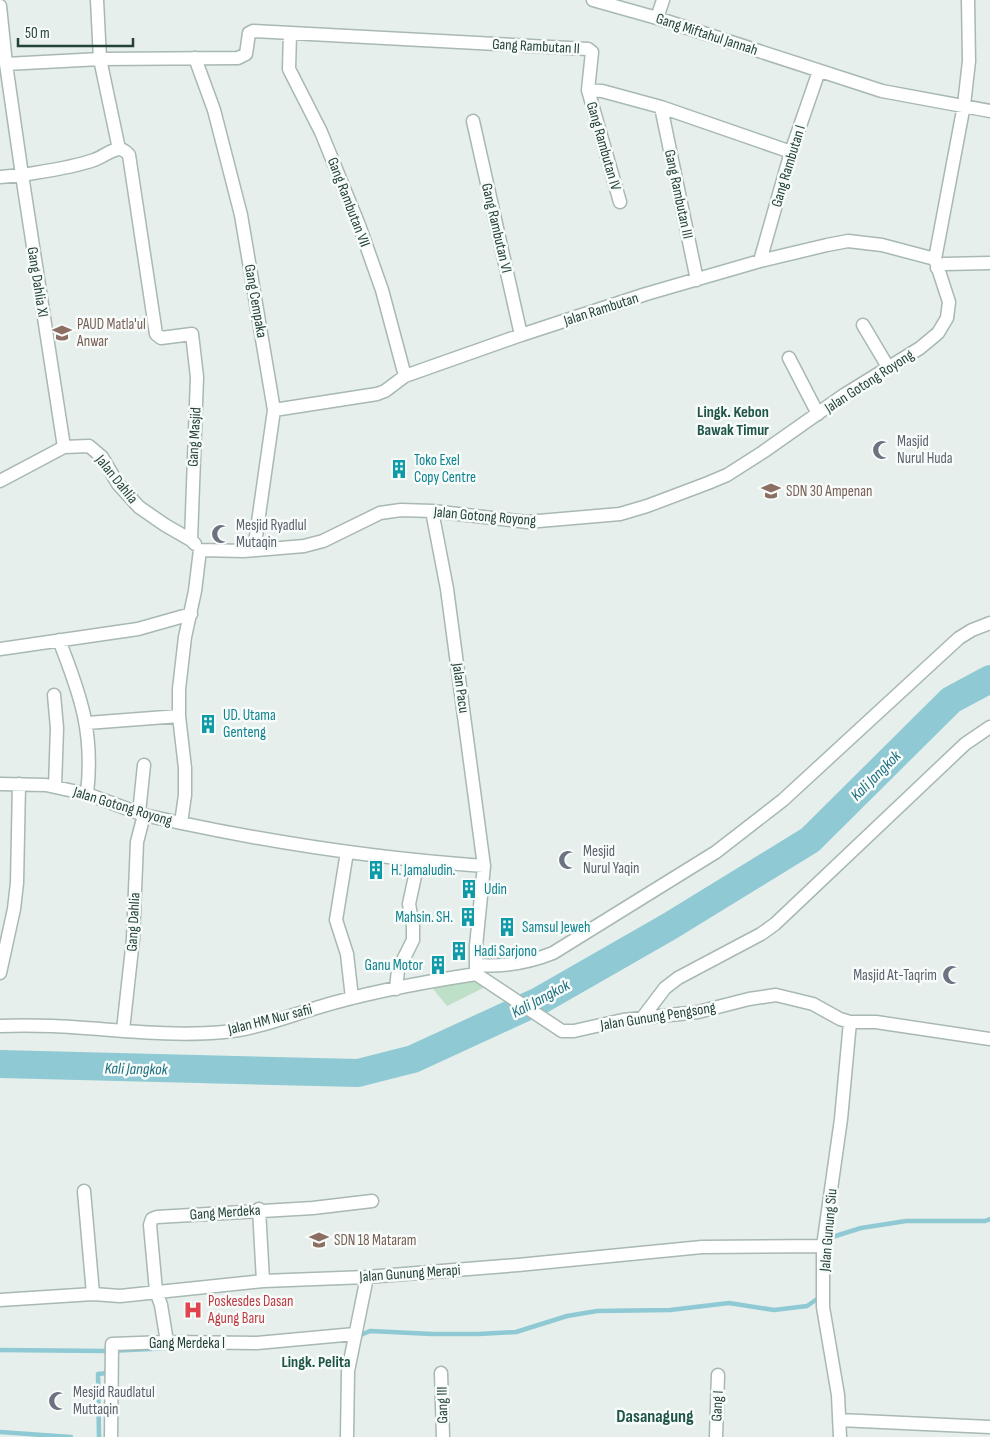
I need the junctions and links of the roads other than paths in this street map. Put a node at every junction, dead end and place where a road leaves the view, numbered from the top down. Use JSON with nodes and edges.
{"nodes":[{"id":1,"x":97,"y":0,"type":"edge"},
{"id":2,"x":593,"y":0,"type":"edge"},
{"id":3,"x":663,"y":0,"type":"edge"},
{"id":4,"x":968,"y":0,"type":"edge"},
{"id":5,"x":0,"y":6,"type":"edge"},
{"id":6,"x":657,"y":18,"type":"junction"},
{"id":7,"x":290,"y":33,"type":"junction"},
{"id":8,"x":195,"y":58,"type":"junction"},
{"id":9,"x":100,"y":59,"type":"junction"},
{"id":10,"x":6,"y":64,"type":"junction"},
{"id":11,"x":819,"y":71,"type":"junction"},
{"id":12,"x":588,"y":90,"type":"junction"},
{"id":13,"x":964,"y":105,"type":"junction"},
{"id":14,"x":661,"y":107,"type":"junction"},
{"id":15,"x":990,"y":111,"type":"edge"},
{"id":16,"x":473,"y":121,"type":"dead end"},
{"id":17,"x":119,"y":150,"type":"junction"},
{"id":18,"x":791,"y":152,"type":"junction"},
{"id":19,"x":22,"y":175,"type":"junction"},
{"id":20,"x":0,"y":177,"type":"edge"},
{"id":21,"x":620,"y":202,"type":"dead end"},
{"id":22,"x":760,"y":261,"type":"junction"},
{"id":23,"x":990,"y":263,"type":"edge"},
{"id":24,"x":936,"y":264,"type":"junction"},
{"id":25,"x":697,"y":280,"type":"junction"},
{"id":26,"x":863,"y":325,"type":"dead end"},
{"id":27,"x":521,"y":335,"type":"junction"},
{"id":28,"x":789,"y":358,"type":"dead end"},
{"id":29,"x":888,"y":367,"type":"junction"},
{"id":30,"x":405,"y":376,"type":"junction"},
{"id":31,"x":274,"y":410,"type":"junction"},
{"id":32,"x":818,"y":414,"type":"junction"},
{"id":33,"x":64,"y":447,"type":"junction"},
{"id":34,"x":0,"y":481,"type":"edge"},
{"id":35,"x":432,"y":512,"type":"junction"},
{"id":36,"x":196,"y":545,"type":"junction"},
{"id":37,"x":254,"y":550,"type":"junction"},
{"id":38,"x":191,"y":614,"type":"junction"},
{"id":39,"x":990,"y":623,"type":"edge"},
{"id":40,"x":58,"y":640,"type":"junction"},
{"id":41,"x":0,"y":650,"type":"edge"},
{"id":42,"x":54,"y":695,"type":"dead end"},
{"id":43,"x":179,"y":716,"type":"junction"},
{"id":44,"x":87,"y":723,"type":"junction"},
{"id":45,"x":990,"y":727,"type":"edge"},
{"id":46,"x":144,"y":765,"type":"dead end"},
{"id":47,"x":0,"y":784,"type":"edge"},
{"id":48,"x":19,"y":784,"type":"junction"},
{"id":49,"x":55,"y":787,"type":"junction"},
{"id":50,"x":87,"y":794,"type":"junction"},
{"id":51,"x":141,"y":814,"type":"junction"},
{"id":52,"x":181,"y":824,"type":"junction"},
{"id":53,"x":347,"y":852,"type":"junction"},
{"id":54,"x":418,"y":862,"type":"junction"},
{"id":55,"x":484,"y":866,"type":"junction"},
{"id":56,"x":0,"y":973,"type":"edge"},
{"id":57,"x":479,"y":973,"type":"junction"},
{"id":58,"x":396,"y":989,"type":"junction"},
{"id":59,"x":352,"y":998,"type":"junction"},
{"id":60,"x":643,"y":1017,"type":"junction"},
{"id":61,"x":850,"y":1022,"type":"junction"},
{"id":62,"x":0,"y":1026,"type":"edge"},
{"id":63,"x":123,"y":1030,"type":"junction"},
{"id":64,"x":990,"y":1038,"type":"edge"},
{"id":65,"x":84,"y":1191,"type":"dead end"},
{"id":66,"x":372,"y":1201,"type":"dead end"},
{"id":67,"x":259,"y":1210,"type":"junction"},
{"id":68,"x":821,"y":1244,"type":"junction"},
{"id":69,"x":366,"y":1277,"type":"junction"},
{"id":70,"x":263,"y":1281,"type":"junction"},
{"id":71,"x":156,"y":1291,"type":"junction"},
{"id":72,"x":93,"y":1294,"type":"junction"},
{"id":73,"x":0,"y":1300,"type":"edge"},
{"id":74,"x":354,"y":1337,"type":"junction"},
{"id":75,"x":167,"y":1342,"type":"junction"},
{"id":76,"x":442,"y":1373,"type":"dead end"},
{"id":77,"x":718,"y":1375,"type":"dead end"},
{"id":78,"x":839,"y":1420,"type":"junction"},
{"id":79,"x":990,"y":1427,"type":"edge"},
{"id":80,"x":111,"y":1437,"type":"edge"},
{"id":81,"x":347,"y":1437,"type":"edge"},
{"id":82,"x":443,"y":1437,"type":"edge"},
{"id":83,"x":716,"y":1437,"type":"edge"},
{"id":84,"x":840,"y":1437,"type":"edge"}],
"edges":[{"from":1,"to":9,"type":"street"},
{"from":2,"to":6,"type":"street","name":"Gang Miftahul Jannah"},
{"from":3,"to":6,"type":"street"},
{"from":4,"to":13,"type":"street"},
{"from":5,"to":10,"type":"street","name":"Gang Dahlia XI"},
{"from":6,"to":11,"type":"street","name":"Gang Miftahul Jannah"},
{"from":7,"to":8,"type":"street","name":"Gang Rambutan II"},
{"from":7,"to":12,"type":"street","name":"Gang Rambutan II"},
{"from":7,"to":30,"type":"street","name":"Gang Rambutan VII"},
{"from":8,"to":9,"type":"street"},
{"from":8,"to":31,"type":"street","name":"Gang Cempaka"},
{"from":9,"to":10,"type":"street"},
{"from":9,"to":17,"type":"street"},
{"from":10,"to":19,"type":"street","name":"Gang Dahlia XI"},
{"from":11,"to":13,"type":"street","name":"Gang Miftahul Jannah"},
{"from":11,"to":18,"type":"street","name":"Gang Rambutan I"},
{"from":12,"to":14,"type":"street"},
{"from":12,"to":21,"type":"street","name":"Gang Rambutan IV"},
{"from":13,"to":15,"type":"street","name":"Gang Miftahul Jannah"},
{"from":13,"to":24,"type":"street"},
{"from":14,"to":18,"type":"street"},
{"from":14,"to":25,"type":"street","name":"Gang Rambutan III"},
{"from":16,"to":27,"type":"street","name":"Gang Rambutan VI"},
{"from":17,"to":19,"type":"street"},
{"from":17,"to":36,"type":"street","name":"Gang Masjid"},
{"from":18,"to":22,"type":"street","name":"Gang Rambutan I"},
{"from":19,"to":20,"type":"street"},
{"from":19,"to":33,"type":"street","name":"Gang Dahlia XI"},
{"from":22,"to":24,"type":"street","name":"Jalan Rambutan"},
{"from":22,"to":25,"type":"street","name":"Jalan Rambutan"},
{"from":23,"to":24,"type":"street"},
{"from":24,"to":29,"type":"street","name":"Jalan Gotong Royong"},
{"from":25,"to":27,"type":"street","name":"Jalan Rambutan"},
{"from":26,"to":29,"type":"street"},
{"from":27,"to":30,"type":"street","name":"Jalan Rambutan"},
{"from":28,"to":32,"type":"street"},
{"from":29,"to":32,"type":"street","name":"Jalan Gotong Royong"},
{"from":30,"to":31,"type":"street","name":"Jalan Rambutan"},
{"from":31,"to":37,"type":"street","name":"Gang Cempaka"},
{"from":32,"to":35,"type":"street","name":"Jalan Gotong Royong"},
{"from":33,"to":34,"type":"street","name":"Jalan Dahlia"},
{"from":33,"to":36,"type":"street","name":"Jalan Dahlia"},
{"from":35,"to":37,"type":"street","name":"Jalan Gotong Royong"},
{"from":35,"to":55,"type":"street","name":"Jalan Pacu"},
{"from":36,"to":37,"type":"street","name":"Jalan Gotong Royong"},
{"from":36,"to":38,"type":"street","name":"Jalan Gotong Royong"},
{"from":38,"to":40,"type":"street"},
{"from":38,"to":43,"type":"street","name":"Jalan Gotong Royong"},
{"from":39,"to":57,"type":"street","name":"Jalan HM Nur safii"},
{"from":40,"to":41,"type":"street"},
{"from":40,"to":44,"type":"street"},
{"from":42,"to":49,"type":"street"},
{"from":43,"to":44,"type":"street"},
{"from":43,"to":52,"type":"street","name":"Jalan Gotong Royong"},
{"from":44,"to":50,"type":"street"},
{"from":45,"to":60,"type":"street"},
{"from":46,"to":51,"type":"street","name":"Gang Dahlia"},
{"from":47,"to":48,"type":"street","name":"Jalan Gotong Royong"},
{"from":48,"to":49,"type":"street","name":"Jalan Gotong Royong"},
{"from":48,"to":56,"type":"street"},
{"from":49,"to":50,"type":"street","name":"Jalan Gotong Royong"},
{"from":50,"to":51,"type":"street","name":"Jalan Gotong Royong"},
{"from":51,"to":52,"type":"street","name":"Jalan Gotong Royong"},
{"from":51,"to":63,"type":"street","name":"Gang Dahlia"},
{"from":52,"to":53,"type":"street"},
{"from":53,"to":54,"type":"street"},
{"from":53,"to":59,"type":"street"},
{"from":54,"to":55,"type":"street"},
{"from":54,"to":58,"type":"street"},
{"from":55,"to":57,"type":"street","name":"Jalan Pacu"},
{"from":57,"to":58,"type":"street","name":"Jalan HM Nur safii"},
{"from":57,"to":60,"type":"street","name":"Jalan Gunung Pengsong"},
{"from":58,"to":59,"type":"street","name":"Jalan HM Nur safii"},
{"from":59,"to":63,"type":"street","name":"Jalan HM Nur safii"},
{"from":60,"to":61,"type":"street","name":"Jalan Gunung Pengsong"},
{"from":61,"to":64,"type":"street","name":"Jalan Gunung Pengsong"},
{"from":61,"to":68,"type":"street","name":"Jalan Gunung Siu"},
{"from":62,"to":63,"type":"street","name":"Jalan HM Nur safii"},
{"from":65,"to":72,"type":"street"},
{"from":66,"to":67,"type":"street","name":"Gang Merdeka"},
{"from":67,"to":70,"type":"street"},
{"from":67,"to":71,"type":"street","name":"Gang Merdeka"},
{"from":68,"to":69,"type":"street","name":"Jalan Gunung Merapi"},
{"from":68,"to":78,"type":"street","name":"Jalan Gunung Siu"},
{"from":69,"to":70,"type":"street","name":"Jalan Gunung Merapi"},
{"from":69,"to":74,"type":"street"},
{"from":70,"to":71,"type":"street","name":"Jalan Gunung Merapi"},
{"from":71,"to":72,"type":"street","name":"Jalan Gunung Merapi"},
{"from":71,"to":75,"type":"street"},
{"from":72,"to":73,"type":"street","name":"Jalan Gunung Merapi"},
{"from":74,"to":75,"type":"street","name":"Gang Merdeka I"},
{"from":74,"to":81,"type":"street"},
{"from":75,"to":80,"type":"street","name":"Gang Merdeka I"},
{"from":76,"to":82,"type":"street","name":"Gang III"},
{"from":77,"to":83,"type":"street","name":"Gang I"},
{"from":78,"to":79,"type":"street"},
{"from":78,"to":84,"type":"street","name":"Jalan Gunung Siu"}]}
